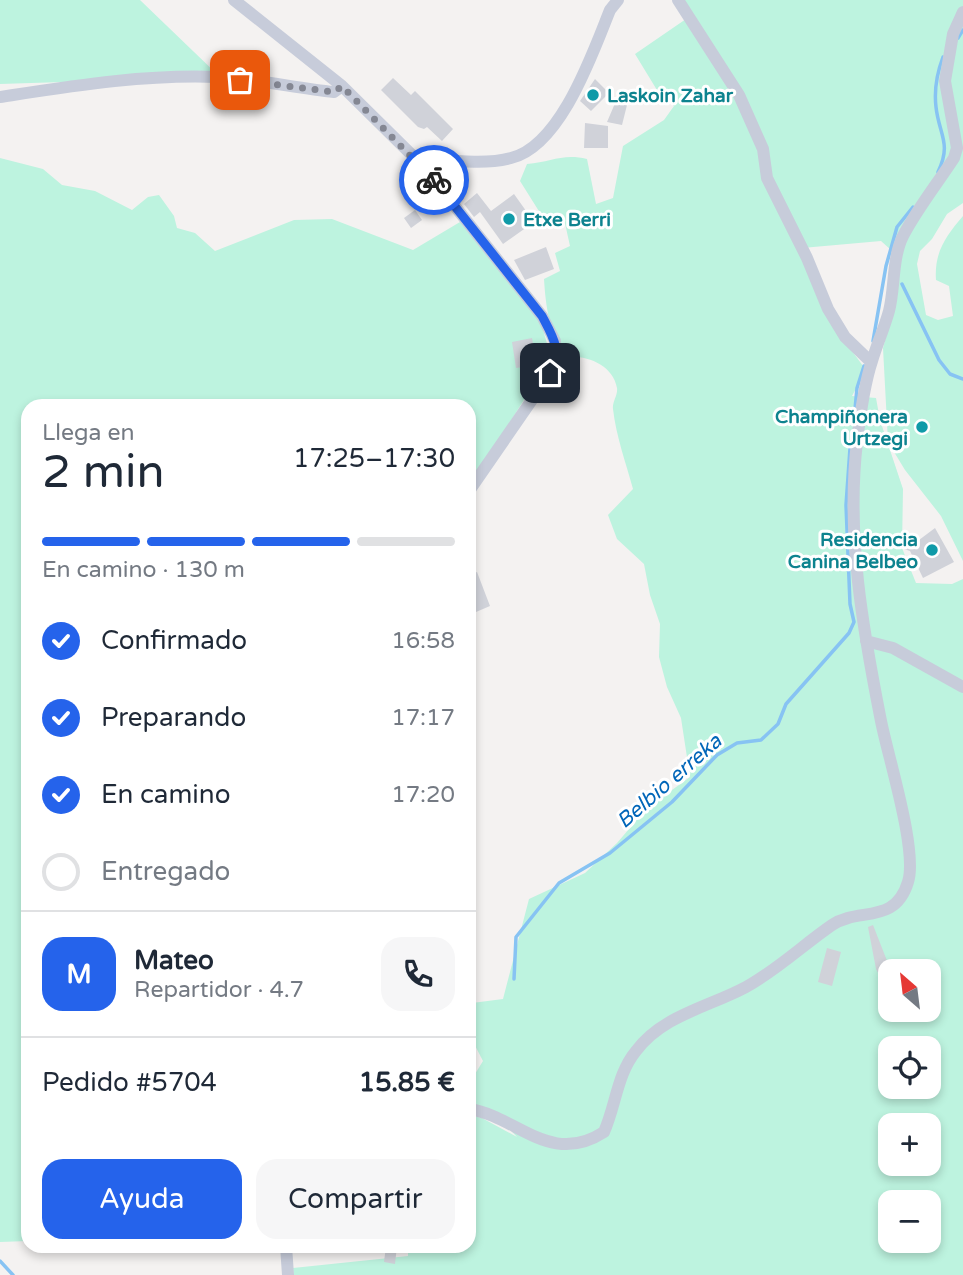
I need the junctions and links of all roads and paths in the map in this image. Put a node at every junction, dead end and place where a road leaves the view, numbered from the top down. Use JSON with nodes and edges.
{"nodes":[{"id":1,"x":234,"y":0,"type":"edge"},
{"id":2,"x":618,"y":0,"type":"edge"},
{"id":3,"x":678,"y":0,"type":"edge"},
{"id":4,"x":963,"y":12,"type":"edge"},
{"id":5,"x":342,"y":86,"type":"junction"},
{"id":6,"x":0,"y":97,"type":"edge"},
{"id":7,"x":414,"y":157,"type":"junction"},
{"id":8,"x":871,"y":362,"type":"junction"},
{"id":9,"x":476,"y":481,"type":"edge"},
{"id":10,"x":866,"y":641,"type":"junction"},
{"id":11,"x":963,"y":687,"type":"edge"},
{"id":12,"x":476,"y":1112,"type":"edge"},
{"id":13,"x":286,"y":1253,"type":"edge"},
{"id":14,"x":288,"y":1275,"type":"edge"}],
"edges":[{"from":1,"to":5,"type":"street"},
{"from":2,"to":7,"type":"street"},
{"from":3,"to":8,"type":"street"},
{"from":4,"to":8,"type":"street"},
{"from":5,"to":6,"type":"street"},
{"from":5,"to":7,"type":"street"},
{"from":7,"to":9,"type":"street"},
{"from":8,"to":10,"type":"street"},
{"from":10,"to":11,"type":"street"},
{"from":10,"to":12,"type":"street"},
{"from":13,"to":14,"type":"street"}]}
